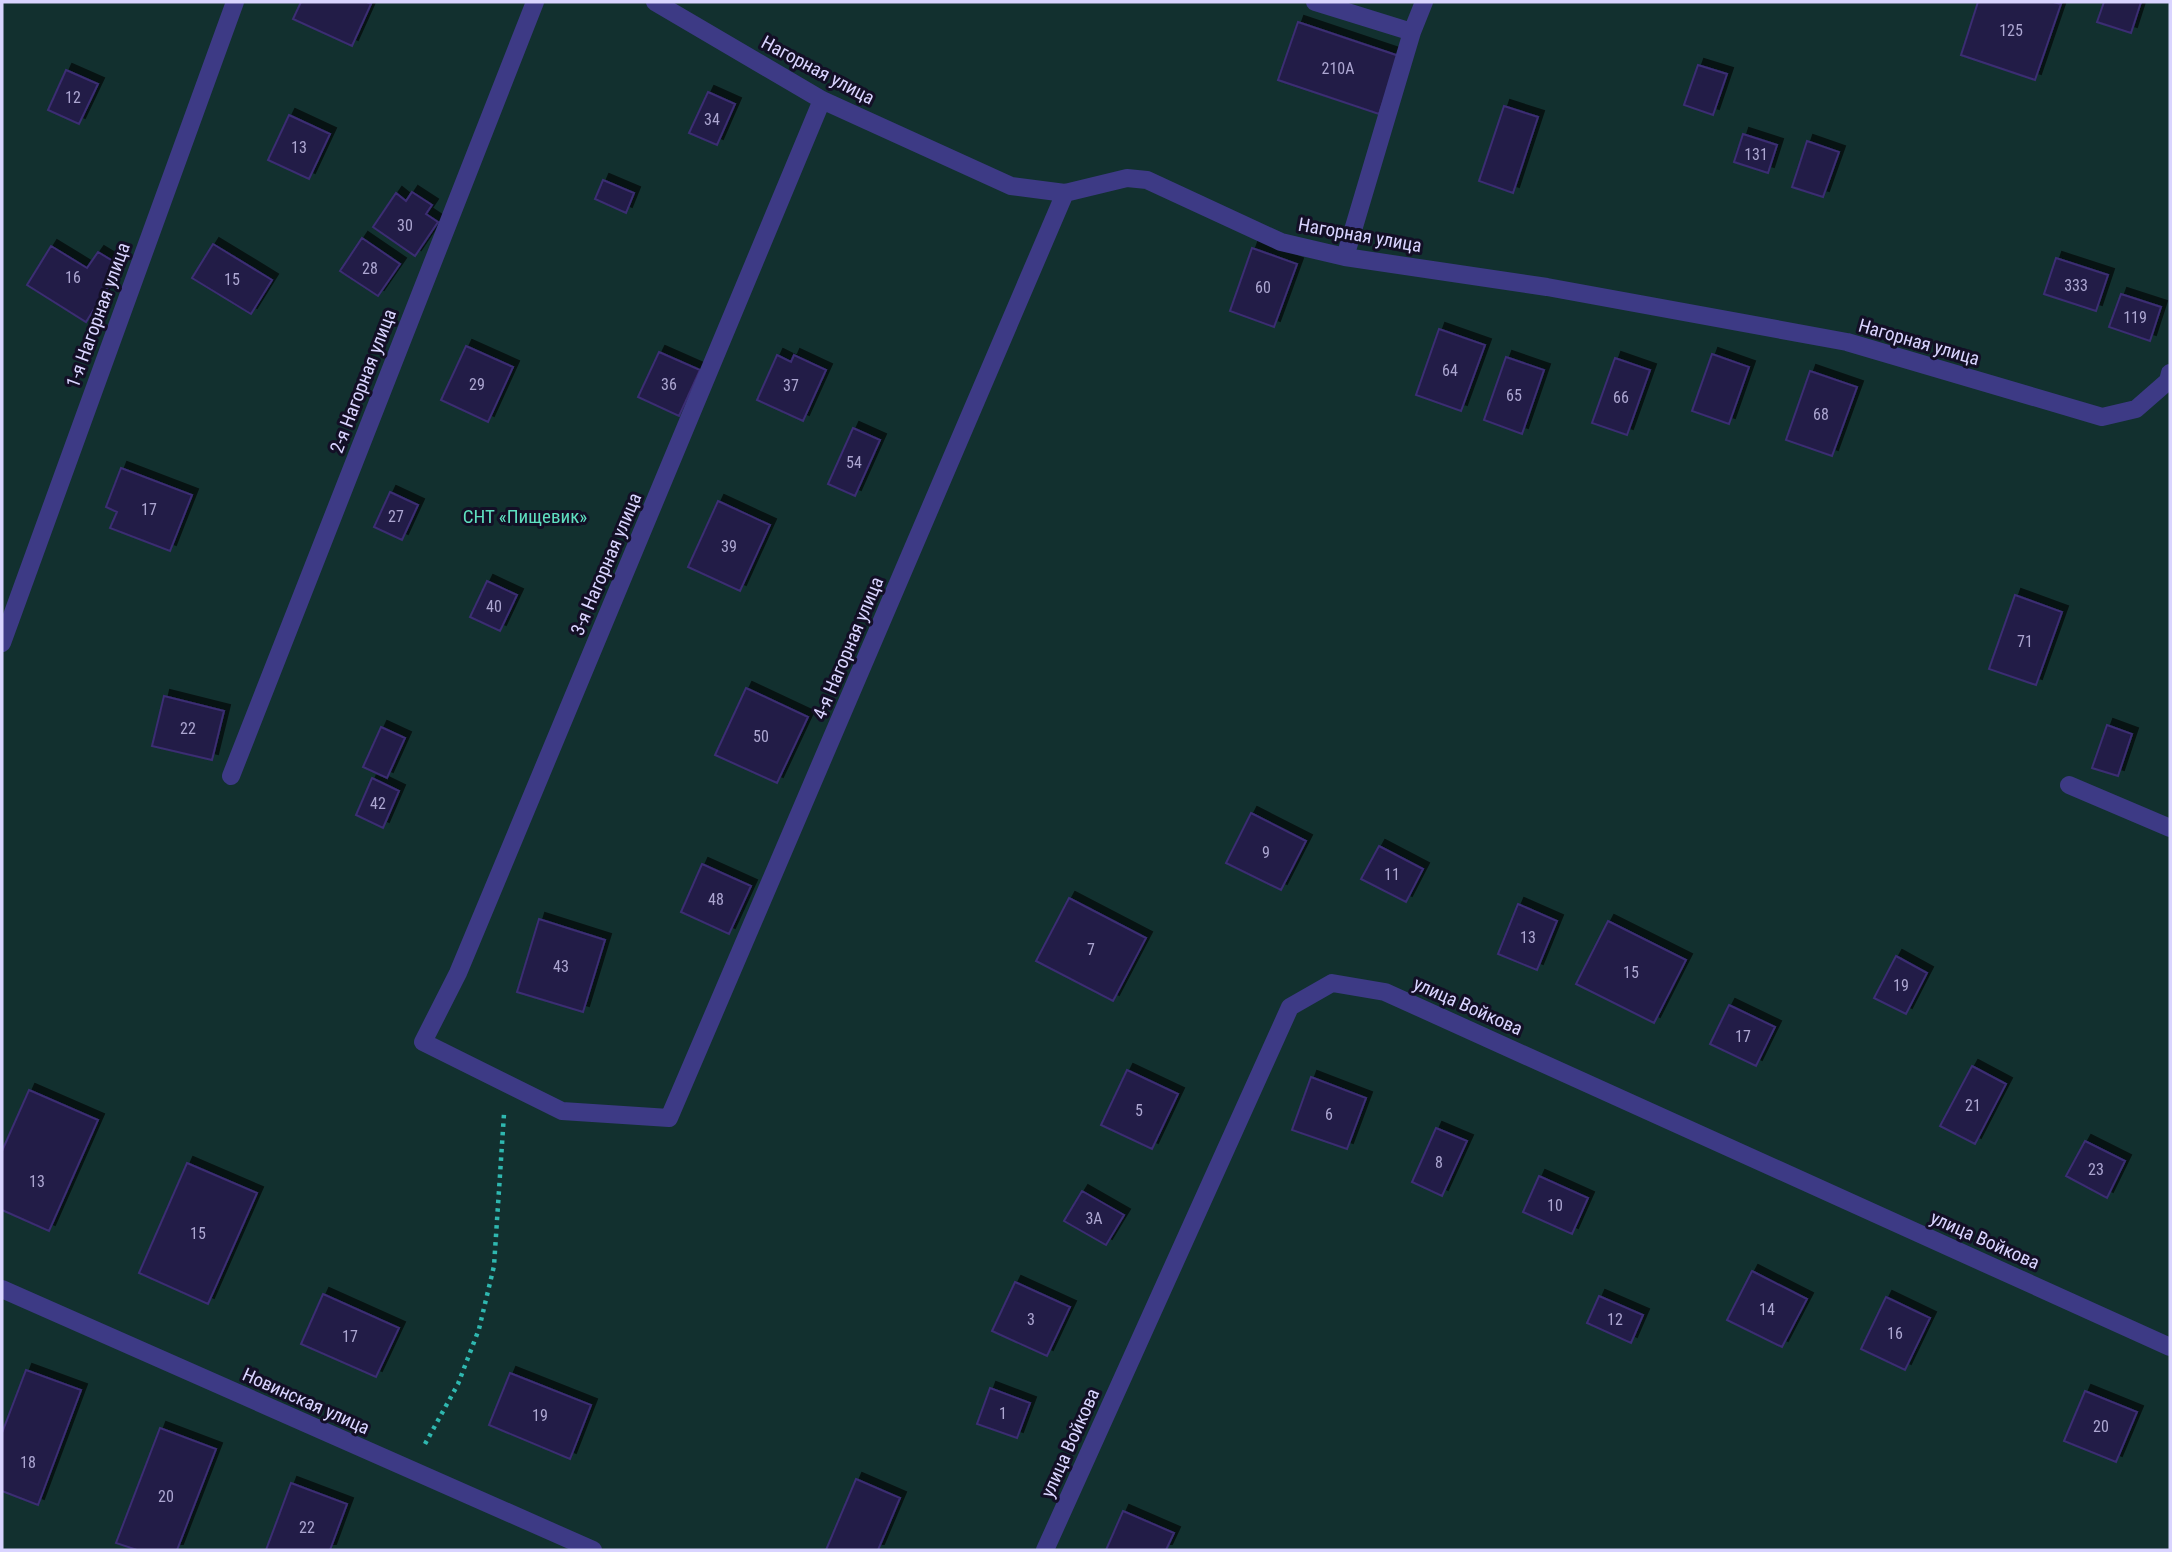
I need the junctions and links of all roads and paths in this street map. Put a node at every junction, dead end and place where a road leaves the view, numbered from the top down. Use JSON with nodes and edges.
{"nodes":[{"id":1,"x":235,"y":2,"type":"edge"},
{"id":2,"x":535,"y":2,"type":"edge"},
{"id":3,"x":655,"y":2,"type":"edge"},
{"id":4,"x":1315,"y":2,"type":"edge"},
{"id":5,"x":1424,"y":2,"type":"edge"},
{"id":6,"x":1412,"y":32,"type":"junction"},
{"id":7,"x":822,"y":100,"type":"junction"},
{"id":8,"x":1065,"y":194,"type":"junction"},
{"id":9,"x":1345,"y":257,"type":"junction"},
{"id":10,"x":2170,"y":373,"type":"edge"},
{"id":11,"x":2,"y":643,"type":"edge"},
{"id":12,"x":231,"y":776,"type":"dead end"},
{"id":13,"x":2069,"y":785,"type":"dead end"},
{"id":14,"x":2170,"y":828,"type":"edge"},
{"id":15,"x":506,"y":1083,"type":"junction"},
{"id":16,"x":2,"y":1289,"type":"edge"},
{"id":17,"x":2170,"y":1347,"type":"edge"},
{"id":18,"x":411,"y":1470,"type":"junction"},
{"id":19,"x":593,"y":1550,"type":"edge"},
{"id":20,"x":1045,"y":1550,"type":"edge"}],
"edges":[{"from":1,"to":11,"type":"street","name":"1-я Нагорная улица"},
{"from":2,"to":12,"type":"street","name":"2-я Нагорная улица"},
{"from":3,"to":7,"type":"street","name":"Нагорная улица"},
{"from":4,"to":6,"type":"street"},
{"from":5,"to":6,"type":"street"},
{"from":6,"to":9,"type":"street"},
{"from":7,"to":8,"type":"street","name":"Нагорная улица"},
{"from":7,"to":15,"type":"street","name":"3-я Нагорная улица"},
{"from":8,"to":9,"type":"street","name":"Нагорная улица"},
{"from":8,"to":15,"type":"street","name":"4-я Нагорная улица"},
{"from":9,"to":10,"type":"street","name":"Нагорная улица"},
{"from":13,"to":14,"type":"street"},
{"from":15,"to":18,"type":"path"},
{"from":16,"to":18,"type":"street","name":"Новинская улица"},
{"from":17,"to":20,"type":"street","name":"улица Войкова"},
{"from":18,"to":19,"type":"street","name":"Новинская улица"}]}
